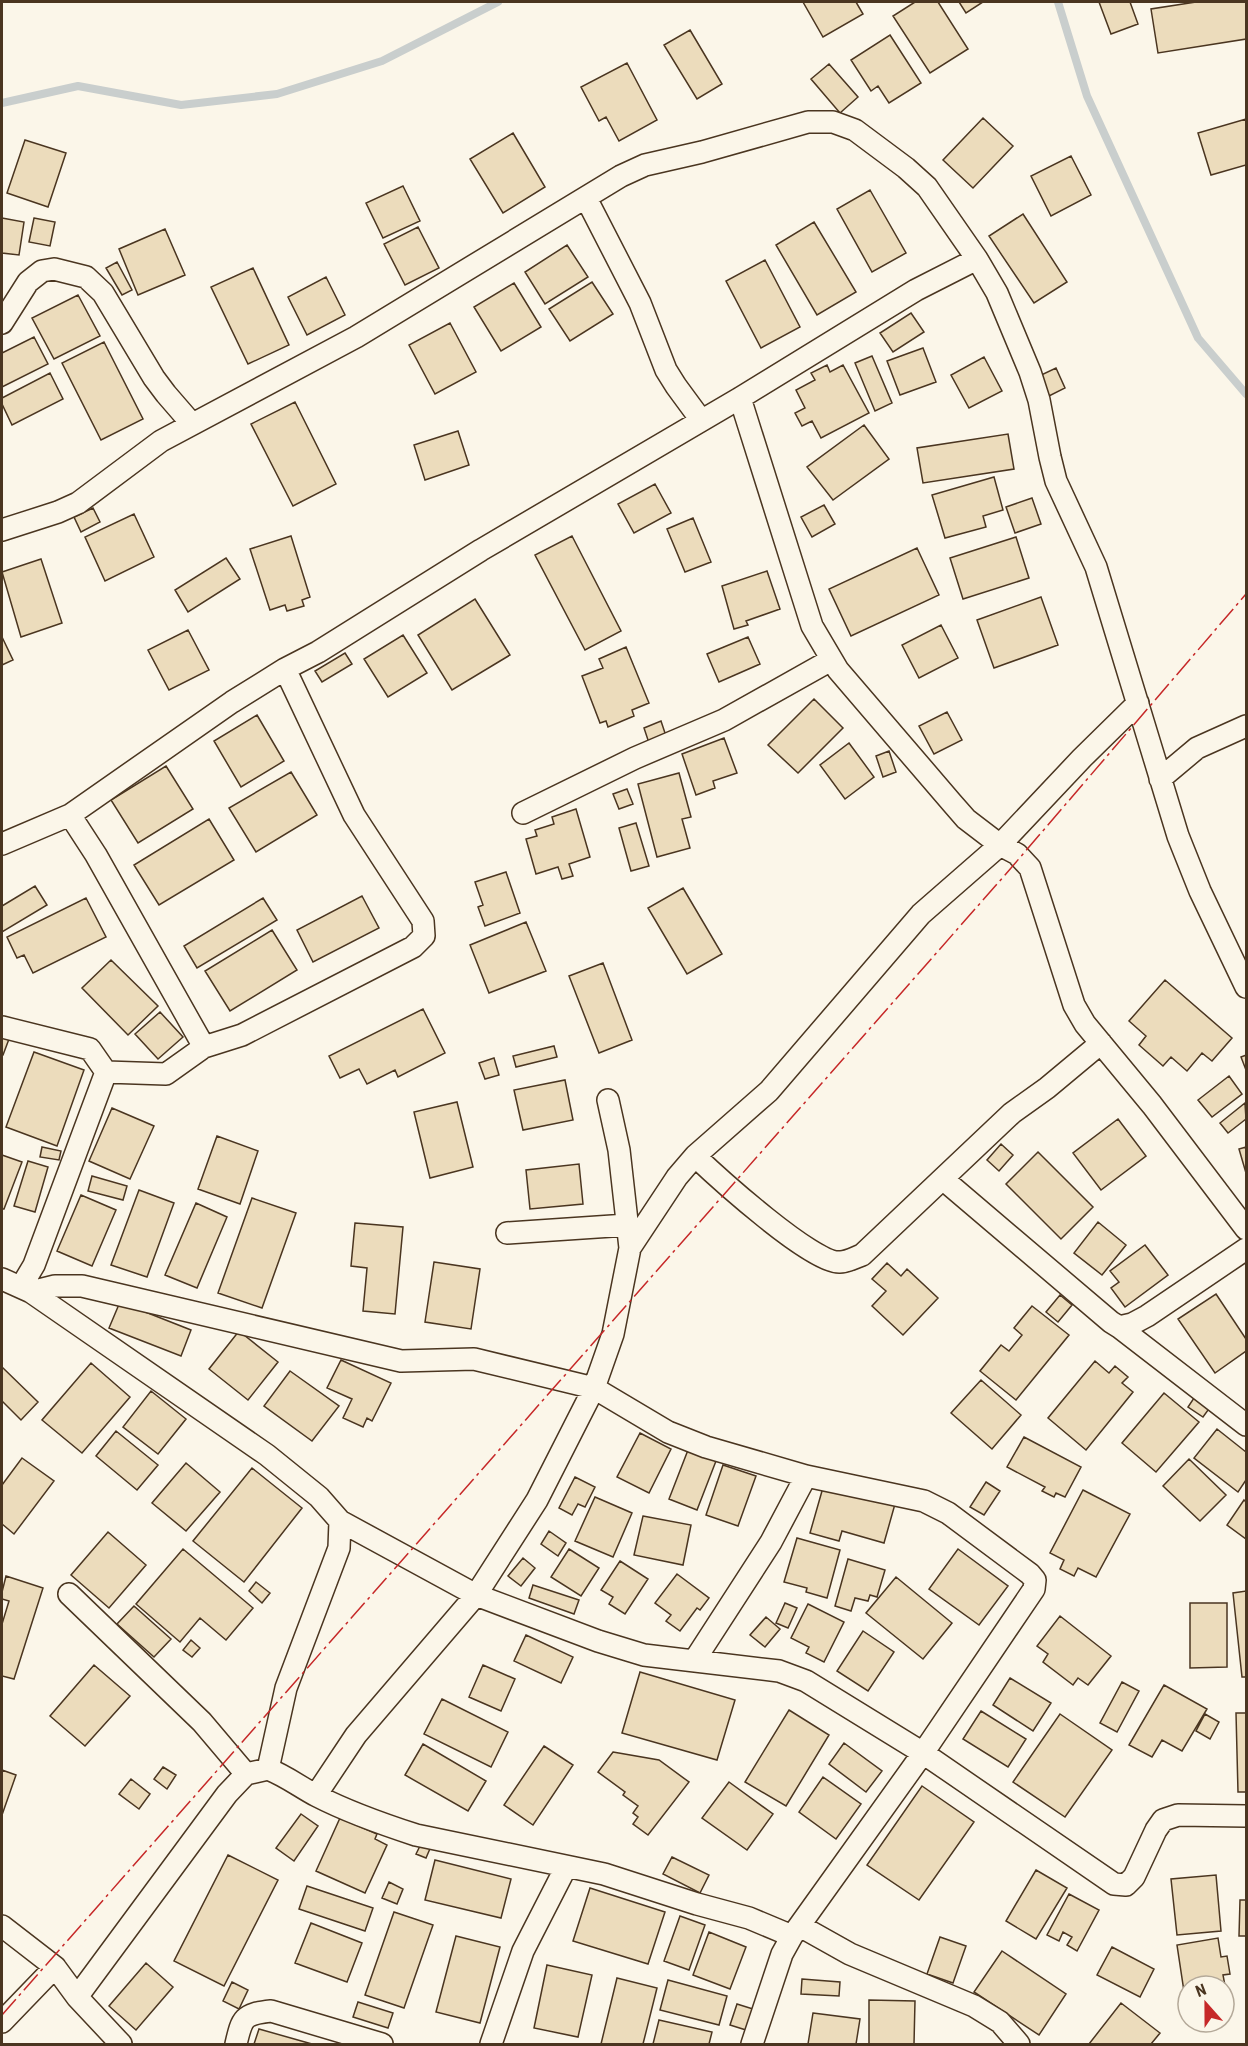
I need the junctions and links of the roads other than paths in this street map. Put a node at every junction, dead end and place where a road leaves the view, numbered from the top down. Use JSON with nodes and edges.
{"nodes":[{"id":1,"x":586,"y":198,"type":"junction"},
{"id":2,"x":977,"y":259,"type":"junction"},
{"id":3,"x":2,"y":323,"type":"edge"},
{"id":4,"x":740,"y":398,"type":"junction"},
{"id":5,"x":701,"y":420,"type":"junction"},
{"id":6,"x":192,"y":424,"type":"junction"},
{"id":7,"x":2,"y":530,"type":"edge"},
{"id":8,"x":831,"y":660,"type":"junction"},
{"id":9,"x":285,"y":669,"type":"junction"},
{"id":10,"x":1138,"y":703,"type":"junction"},
{"id":11,"x":1246,"y":726,"type":"edge"},
{"id":12,"x":1160,"y":778,"type":"junction"},
{"id":13,"x":523,"y":813,"type":"dead end"},
{"id":14,"x":70,"y":815,"type":"junction"},
{"id":15,"x":2,"y":844,"type":"edge"},
{"id":16,"x":1000,"y":845,"type":"junction"},
{"id":17,"x":1246,"y":984,"type":"edge"},
{"id":18,"x":2,"y":1027,"type":"edge"},
{"id":19,"x":1101,"y":1043,"type":"junction"},
{"id":20,"x":204,"y":1047,"type":"junction"},
{"id":21,"x":106,"y":1072,"type":"junction"},
{"id":22,"x":608,"y":1100,"type":"dead end"},
{"id":23,"x":695,"y":1156,"type":"junction"},
{"id":24,"x":944,"y":1180,"type":"junction"},
{"id":25,"x":627,"y":1225,"type":"junction"},
{"id":26,"x":1246,"y":1229,"type":"edge"},
{"id":27,"x":507,"y":1233,"type":"dead end"},
{"id":28,"x":630,"y":1248,"type":"junction"},
{"id":29,"x":1246,"y":1249,"type":"edge"},
{"id":30,"x":18,"y":1286,"type":"edge"},
{"id":31,"x":1119,"y":1327,"type":"junction"},
{"id":32,"x":594,"y":1388,"type":"junction"},
{"id":33,"x":1246,"y":1425,"type":"edge"},
{"id":34,"x":806,"y":1476,"type":"junction"},
{"id":35,"x":340,"y":1521,"type":"junction"},
{"id":36,"x":69,"y":1594,"type":"dead end"},
{"id":37,"x":476,"y":1595,"type":"junction"},
{"id":38,"x":694,"y":1660,"type":"junction"},
{"id":39,"x":923,"y":1753,"type":"junction"},
{"id":40,"x":268,"y":1769,"type":"junction"},
{"id":41,"x":246,"y":1774,"type":"junction"},
{"id":42,"x":316,"y":1795,"type":"junction"},
{"id":43,"x":1246,"y":1816,"type":"edge"},
{"id":44,"x":567,"y":1867,"type":"junction"},
{"id":45,"x":2,"y":1926,"type":"edge"},
{"id":46,"x":796,"y":1931,"type":"junction"},
{"id":47,"x":55,"y":1967,"type":"junction"},
{"id":48,"x":77,"y":1997,"type":"junction"},
{"id":49,"x":2,"y":2022,"type":"edge"},
{"id":50,"x":121,"y":2044,"type":"edge"},
{"id":51,"x":236,"y":2044,"type":"edge"},
{"id":52,"x":382,"y":2044,"type":"edge"},
{"id":53,"x":491,"y":2044,"type":"edge"},
{"id":54,"x":752,"y":2044,"type":"edge"},
{"id":55,"x":1019,"y":2044,"type":"edge"}],
"edges":[{"from":1,"to":2,"type":"street"},
{"from":1,"to":5,"type":"street"},
{"from":1,"to":6,"type":"street"},
{"from":2,"to":4,"type":"street"},
{"from":2,"to":10,"type":"street"},
{"from":3,"to":6,"type":"street"},
{"from":4,"to":5,"type":"street"},
{"from":4,"to":8,"type":"street"},
{"from":5,"to":9,"type":"street"},
{"from":6,"to":7,"type":"street"},
{"from":8,"to":13,"type":"street"},
{"from":8,"to":16,"type":"street"},
{"from":9,"to":14,"type":"street"},
{"from":9,"to":20,"type":"street"},
{"from":10,"to":12,"type":"street"},
{"from":10,"to":16,"type":"street"},
{"from":11,"to":12,"type":"street"},
{"from":12,"to":17,"type":"street"},
{"from":14,"to":15,"type":"street"},
{"from":14,"to":20,"type":"street"},
{"from":16,"to":19,"type":"street"},
{"from":16,"to":23,"type":"street"},
{"from":18,"to":21,"type":"street"},
{"from":19,"to":24,"type":"street"},
{"from":19,"to":26,"type":"street"},
{"from":20,"to":21,"type":"street"},
{"from":21,"to":30,"type":"street"},
{"from":22,"to":25,"type":"street"},
{"from":23,"to":24,"type":"street"},
{"from":23,"to":28,"type":"street"},
{"from":24,"to":31,"type":"street"},
{"from":25,"to":27,"type":"street"},
{"from":25,"to":28,"type":"street"},
{"from":28,"to":32,"type":"street"},
{"from":29,"to":31,"type":"street"},
{"from":30,"to":32,"type":"street"},
{"from":30,"to":35,"type":"street"},
{"from":31,"to":33,"type":"street"},
{"from":32,"to":34,"type":"street"},
{"from":32,"to":37,"type":"street"},
{"from":34,"to":38,"type":"street"},
{"from":34,"to":39,"type":"street"},
{"from":35,"to":37,"type":"street"},
{"from":35,"to":40,"type":"street"},
{"from":36,"to":41,"type":"street"},
{"from":37,"to":38,"type":"street"},
{"from":37,"to":42,"type":"street"},
{"from":38,"to":39,"type":"street"},
{"from":39,"to":43,"type":"street"},
{"from":39,"to":46,"type":"street"},
{"from":40,"to":41,"type":"street"},
{"from":40,"to":42,"type":"street"},
{"from":41,"to":48,"type":"street"},
{"from":42,"to":44,"type":"street"},
{"from":44,"to":46,"type":"street"},
{"from":44,"to":53,"type":"street"},
{"from":45,"to":47,"type":"street"},
{"from":46,"to":54,"type":"street"},
{"from":46,"to":55,"type":"street"},
{"from":47,"to":48,"type":"street"},
{"from":47,"to":49,"type":"street"},
{"from":48,"to":50,"type":"street"},
{"from":51,"to":52,"type":"street"}]}
